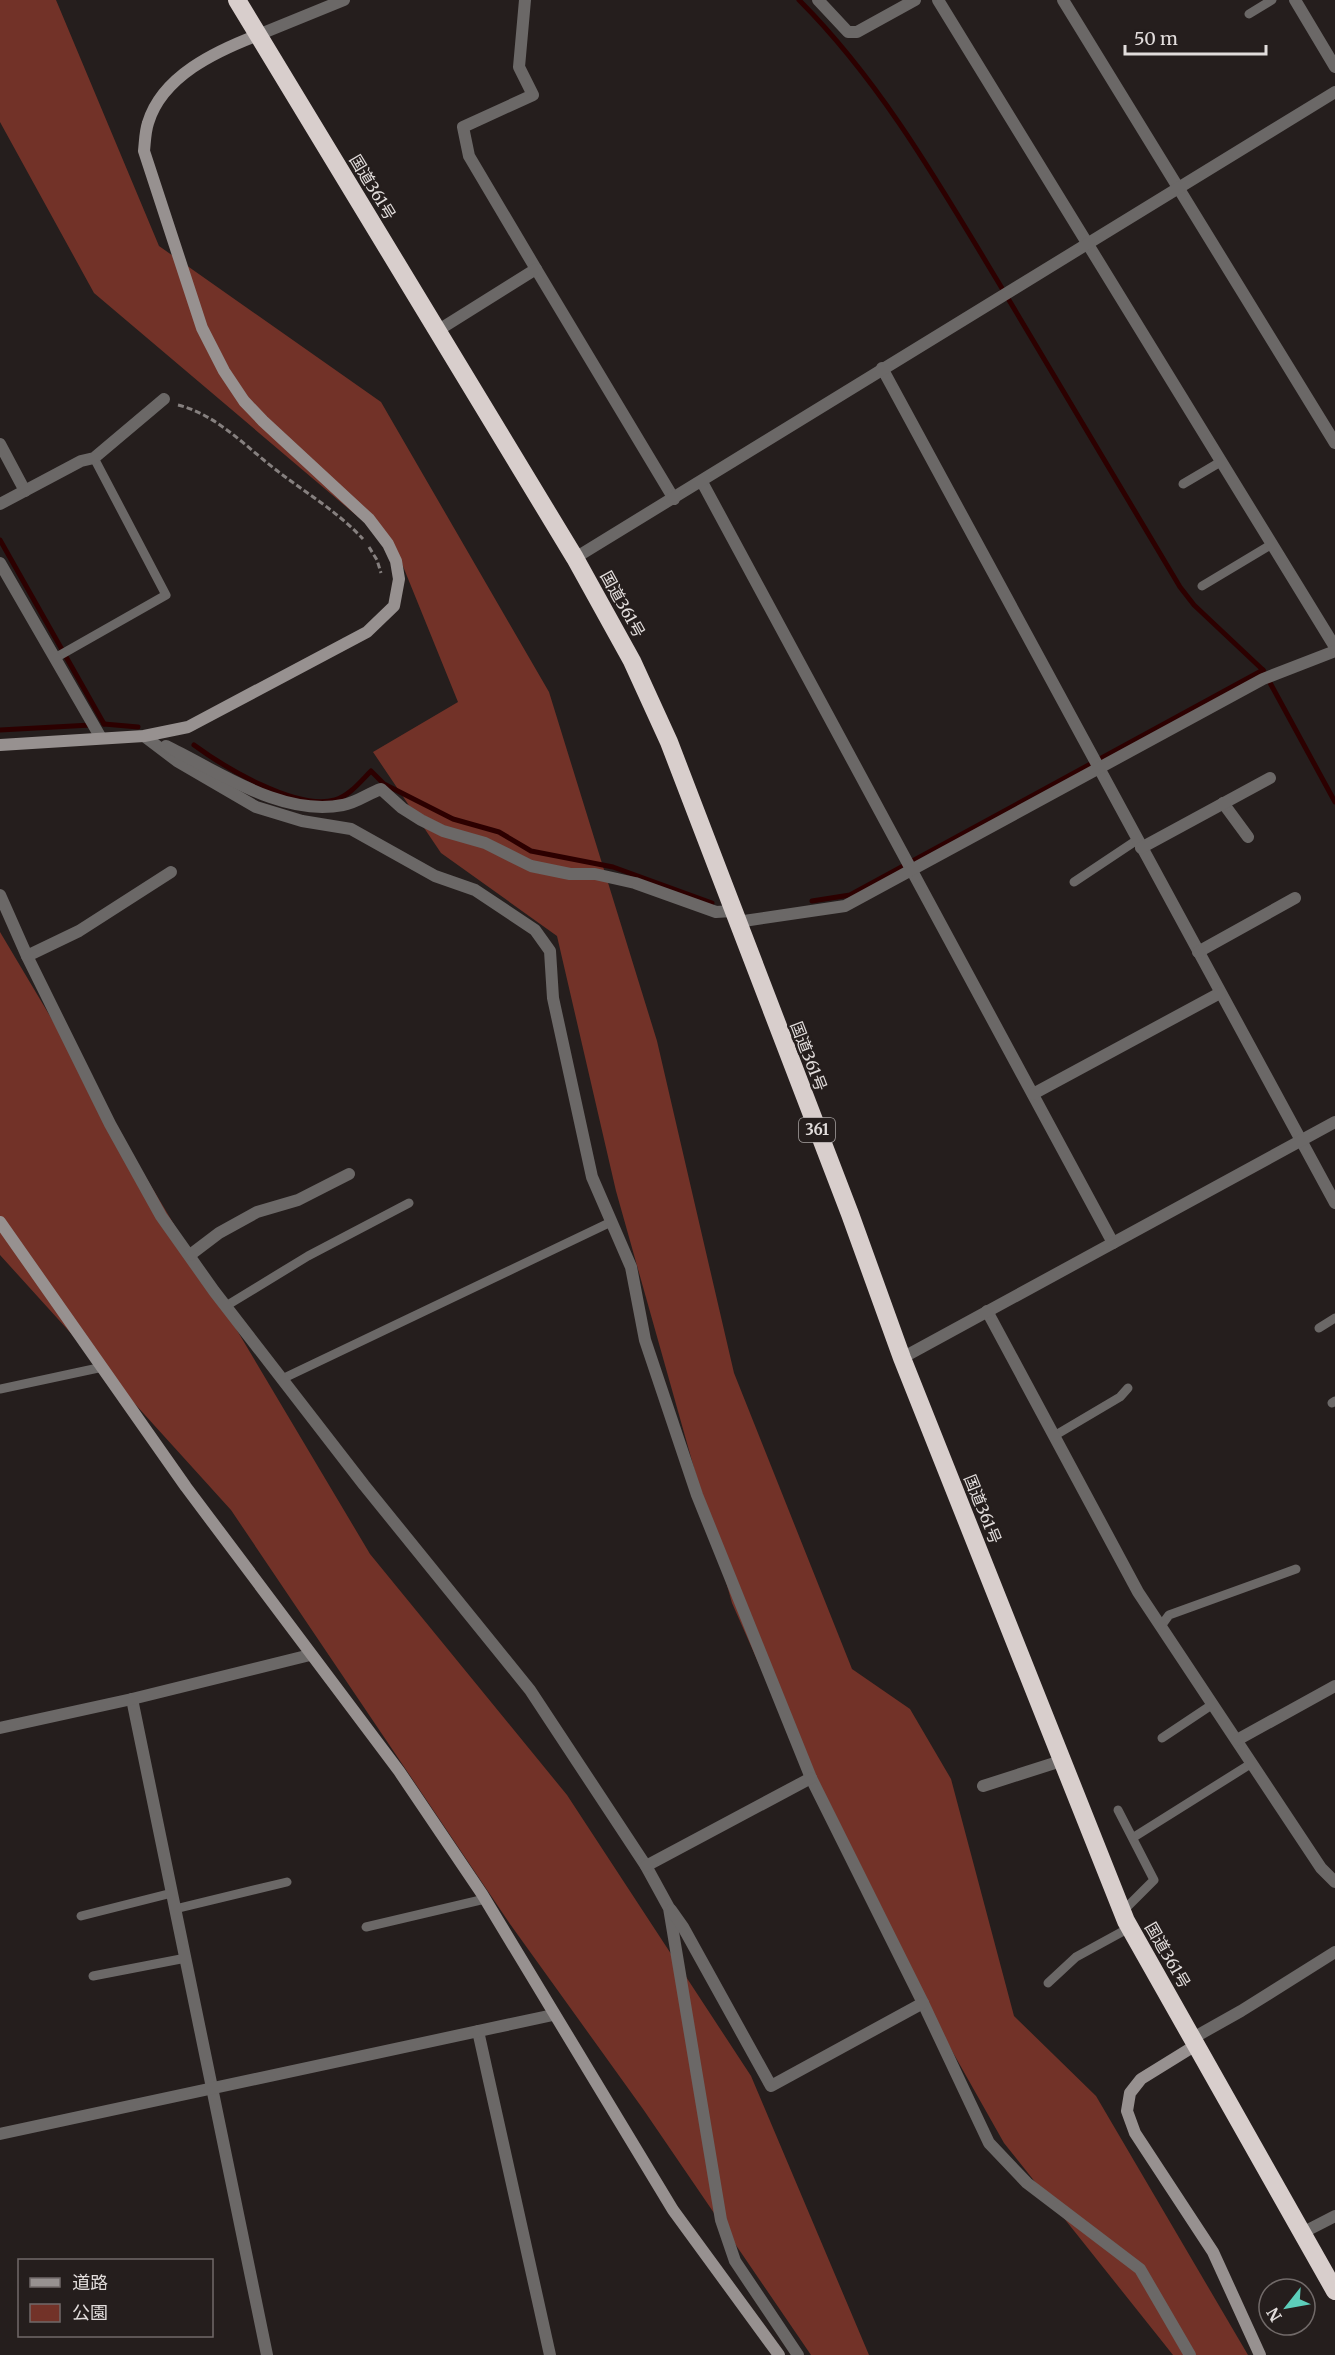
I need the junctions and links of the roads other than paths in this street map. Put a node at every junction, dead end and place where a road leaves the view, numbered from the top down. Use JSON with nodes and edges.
{"nodes":[{"id":1,"x":237,"y":0,"type":"edge"},
{"id":2,"x":344,"y":0,"type":"edge"},
{"id":3,"x":525,"y":0,"type":"edge"},
{"id":4,"x":818,"y":0,"type":"edge"},
{"id":5,"x":915,"y":0,"type":"edge"},
{"id":6,"x":938,"y":0,"type":"edge"},
{"id":7,"x":1063,"y":0,"type":"edge"},
{"id":8,"x":1272,"y":0,"type":"edge"},
{"id":9,"x":1295,"y":0,"type":"edge"},
{"id":10,"x":1249,"y":14,"type":"dead end"},
{"id":11,"x":258,"y":35,"type":"junction"},
{"id":12,"x":1335,"y":67,"type":"edge"},
{"id":13,"x":1335,"y":92,"type":"edge"},
{"id":14,"x":1178,"y":188,"type":"junction"},
{"id":15,"x":1089,"y":243,"type":"junction"},
{"id":16,"x":536,"y":269,"type":"junction"},
{"id":17,"x":437,"y":332,"type":"junction"},
{"id":18,"x":882,"y":368,"type":"junction"},
{"id":19,"x":160,"y":403,"type":"road end"},
{"id":20,"x":1335,"y":443,"type":"edge"},
{"id":21,"x":0,"y":444,"type":"edge"},
{"id":22,"x":94,"y":458,"type":"junction"},
{"id":23,"x":1222,"y":461,"type":"junction"},
{"id":24,"x":702,"y":482,"type":"junction"},
{"id":25,"x":1183,"y":484,"type":"dead end"},
{"id":26,"x":25,"y":491,"type":"junction"},
{"id":27,"x":674,"y":499,"type":"junction"},
{"id":28,"x":0,"y":504,"type":"edge"},
{"id":29,"x":1272,"y":544,"type":"junction"},
{"id":30,"x":575,"y":558,"type":"junction"},
{"id":31,"x":0,"y":563,"type":"edge"},
{"id":32,"x":1202,"y":586,"type":"dead end"},
{"id":33,"x":1335,"y":649,"type":"edge"},
{"id":34,"x":55,"y":658,"type":"junction"},
{"id":35,"x":144,"y":736,"type":"junction"},
{"id":36,"x":101,"y":738,"type":"junction"},
{"id":37,"x":0,"y":745,"type":"edge"},
{"id":38,"x":1096,"y":764,"type":"junction"},
{"id":39,"x":1270,"y":778,"type":"dead end"},
{"id":40,"x":1223,"y":803,"type":"junction"},
{"id":41,"x":1248,"y":837,"type":"dead end"},
{"id":42,"x":1139,"y":844,"type":"junction"},
{"id":43,"x":910,"y":867,"type":"junction"},
{"id":44,"x":171,"y":872,"type":"dead end"},
{"id":45,"x":1074,"y":882,"type":"dead end"},
{"id":46,"x":0,"y":895,"type":"edge"},
{"id":47,"x":1295,"y":898,"type":"dead end"},
{"id":48,"x":734,"y":916,"type":"junction"},
{"id":49,"x":1198,"y":952,"type":"junction"},
{"id":50,"x":27,"y":956,"type":"junction"},
{"id":51,"x":1220,"y":993,"type":"junction"},
{"id":52,"x":1033,"y":1094,"type":"junction"},
{"id":53,"x":1335,"y":1122,"type":"edge"},
{"id":54,"x":1301,"y":1140,"type":"junction"},
{"id":55,"x":349,"y":1174,"type":"dead end"},
{"id":56,"x":409,"y":1203,"type":"dead end"},
{"id":57,"x":1335,"y":1203,"type":"edge"},
{"id":58,"x":0,"y":1222,"type":"edge"},
{"id":59,"x":611,"y":1222,"type":"junction"},
{"id":60,"x":1113,"y":1243,"type":"junction"},
{"id":61,"x":190,"y":1254,"type":"junction"},
{"id":62,"x":226,"y":1306,"type":"junction"},
{"id":63,"x":987,"y":1311,"type":"junction"},
{"id":64,"x":1335,"y":1318,"type":"edge"},
{"id":65,"x":1319,"y":1328,"type":"dead end"},
{"id":66,"x":902,"y":1358,"type":"junction"},
{"id":67,"x":103,"y":1367,"type":"junction"},
{"id":68,"x":282,"y":1379,"type":"junction"},
{"id":69,"x":1128,"y":1388,"type":"dead end"},
{"id":70,"x":0,"y":1389,"type":"edge"},
{"id":71,"x":1054,"y":1436,"type":"junction"},
{"id":72,"x":1296,"y":1569,"type":"dead end"},
{"id":73,"x":1161,"y":1626,"type":"junction"},
{"id":74,"x":310,"y":1654,"type":"junction"},
{"id":75,"x":1335,"y":1686,"type":"edge"},
{"id":76,"x":132,"y":1700,"type":"junction"},
{"id":77,"x":1213,"y":1704,"type":"junction"},
{"id":78,"x":0,"y":1728,"type":"edge"},
{"id":79,"x":1162,"y":1738,"type":"dead end"},
{"id":80,"x":1237,"y":1740,"type":"junction"},
{"id":81,"x":1061,"y":1761,"type":"junction"},
{"id":82,"x":1252,"y":1764,"type":"junction"},
{"id":83,"x":811,"y":1778,"type":"junction"},
{"id":84,"x":983,"y":1786,"type":"dead end"},
{"id":85,"x":1118,"y":1810,"type":"dead end"},
{"id":86,"x":1134,"y":1837,"type":"junction"},
{"id":87,"x":646,"y":1866,"type":"junction"},
{"id":88,"x":288,"y":1882,"type":"dead end"},
{"id":89,"x":1335,"y":1882,"type":"edge"},
{"id":90,"x":172,"y":1893,"type":"junction"},
{"id":91,"x":485,"y":1899,"type":"junction"},
{"id":92,"x":669,"y":1908,"type":"junction"},
{"id":93,"x":176,"y":1909,"type":"junction"},
{"id":94,"x":81,"y":1916,"type":"dead end"},
{"id":95,"x":1126,"y":1920,"type":"junction"},
{"id":96,"x":366,"y":1927,"type":"dead end"},
{"id":97,"x":1334,"y":1954,"type":"edge"},
{"id":98,"x":186,"y":1958,"type":"junction"},
{"id":99,"x":93,"y":1976,"type":"dead end"},
{"id":100,"x":1048,"y":1983,"type":"dead end"},
{"id":101,"x":923,"y":2003,"type":"junction"},
{"id":102,"x":553,"y":2015,"type":"junction"},
{"id":103,"x":478,"y":2031,"type":"junction"},
{"id":104,"x":1194,"y":2042,"type":"junction"},
{"id":105,"x":212,"y":2087,"type":"junction"},
{"id":106,"x":0,"y":2134,"type":"edge"},
{"id":107,"x":1335,"y":2216,"type":"edge"},
{"id":108,"x":1302,"y":2233,"type":"junction"},
{"id":109,"x":1335,"y":2291,"type":"edge"},
{"id":110,"x":267,"y":2355,"type":"edge"},
{"id":111,"x":550,"y":2355,"type":"edge"},
{"id":112,"x":779,"y":2355,"type":"edge"},
{"id":113,"x":798,"y":2355,"type":"edge"},
{"id":114,"x":1190,"y":2355,"type":"edge"},
{"id":115,"x":1260,"y":2355,"type":"edge"}],
"edges":[{"from":1,"to":11,"type":"highway","name":"国道361号","number":"361"},
{"from":2,"to":11,"type":"street"},
{"from":3,"to":16,"type":"street"},
{"from":4,"to":5,"type":"street"},
{"from":6,"to":15,"type":"street"},
{"from":7,"to":14,"type":"street"},
{"from":8,"to":10,"type":"lane"},
{"from":9,"to":12,"type":"street"},
{"from":11,"to":17,"type":"highway","name":"国道361号","number":"361"},
{"from":11,"to":35,"type":"street"},
{"from":13,"to":14,"type":"street"},
{"from":14,"to":15,"type":"street"},
{"from":14,"to":20,"type":"street"},
{"from":15,"to":18,"type":"street"},
{"from":15,"to":23,"type":"street"},
{"from":16,"to":17,"type":"street"},
{"from":16,"to":27,"type":"street"},
{"from":17,"to":30,"type":"highway","name":"国道361号","number":"361"},
{"from":18,"to":24,"type":"street"},
{"from":18,"to":38,"type":"street"},
{"from":19,"to":22,"type":"street"},
{"from":21,"to":26,"type":"street"},
{"from":22,"to":26,"type":"street"},
{"from":22,"to":34,"type":"lane"},
{"from":23,"to":25,"type":"lane"},
{"from":23,"to":29,"type":"street"},
{"from":24,"to":27,"type":"street"},
{"from":24,"to":43,"type":"street"},
{"from":26,"to":28,"type":"street"},
{"from":27,"to":30,"type":"street"},
{"from":29,"to":32,"type":"lane"},
{"from":29,"to":33,"type":"street"},
{"from":30,"to":48,"type":"highway","name":"国道361号","number":"361"},
{"from":31,"to":34,"type":"street"},
{"from":33,"to":38,"type":"street"},
{"from":34,"to":36,"type":"street"},
{"from":35,"to":36,"type":"street"},
{"from":35,"to":48,"type":"street"},
{"from":35,"to":59,"type":"street"},
{"from":36,"to":37,"type":"street"},
{"from":38,"to":42,"type":"street"},
{"from":38,"to":43,"type":"street"},
{"from":39,"to":40,"type":"street"},
{"from":40,"to":41,"type":"street"},
{"from":40,"to":42,"type":"street"},
{"from":42,"to":45,"type":"lane"},
{"from":42,"to":49,"type":"street"},
{"from":43,"to":48,"type":"street"},
{"from":43,"to":52,"type":"street"},
{"from":44,"to":50,"type":"street"},
{"from":46,"to":50,"type":"street"},
{"from":47,"to":49,"type":"street"},
{"from":48,"to":66,"type":"highway","name":"国道361号","number":"361"},
{"from":49,"to":51,"type":"street"},
{"from":50,"to":61,"type":"street"},
{"from":51,"to":52,"type":"street"},
{"from":51,"to":54,"type":"street"},
{"from":52,"to":60,"type":"street"},
{"from":53,"to":54,"type":"street"},
{"from":54,"to":57,"type":"street"},
{"from":54,"to":60,"type":"street"},
{"from":55,"to":61,"type":"street"},
{"from":56,"to":62,"type":"lane"},
{"from":58,"to":67,"type":"street"},
{"from":59,"to":68,"type":"lane"},
{"from":59,"to":83,"type":"street"},
{"from":60,"to":63,"type":"street"},
{"from":61,"to":62,"type":"street"},
{"from":62,"to":68,"type":"street"},
{"from":63,"to":66,"type":"street"},
{"from":63,"to":71,"type":"street"},
{"from":64,"to":65,"type":"lane"},
{"from":66,"to":81,"type":"highway","name":"国道361号","number":"361"},
{"from":67,"to":70,"type":"lane"},
{"from":67,"to":74,"type":"street"},
{"from":68,"to":87,"type":"street"},
{"from":69,"to":71,"type":"lane"},
{"from":71,"to":73,"type":"street"},
{"from":72,"to":73,"type":"lane"},
{"from":73,"to":77,"type":"street"},
{"from":74,"to":76,"type":"street"},
{"from":74,"to":91,"type":"street"},
{"from":75,"to":80,"type":"street"},
{"from":76,"to":78,"type":"street"},
{"from":76,"to":90,"type":"street"},
{"from":77,"to":79,"type":"lane"},
{"from":77,"to":80,"type":"street"},
{"from":80,"to":82,"type":"street"},
{"from":81,"to":84,"type":"street"},
{"from":81,"to":95,"type":"highway","name":"国道361号","number":"361"},
{"from":82,"to":86,"type":"lane"},
{"from":82,"to":89,"type":"street"},
{"from":83,"to":87,"type":"street"},
{"from":83,"to":101,"type":"street"},
{"from":85,"to":86,"type":"lane"},
{"from":86,"to":95,"type":"lane"},
{"from":87,"to":92,"type":"street"},
{"from":88,"to":93,"type":"lane"},
{"from":90,"to":93,"type":"street"},
{"from":90,"to":94,"type":"lane"},
{"from":91,"to":96,"type":"lane"},
{"from":91,"to":102,"type":"street"},
{"from":92,"to":101,"type":"street"},
{"from":92,"to":113,"type":"street"},
{"from":93,"to":98,"type":"street"},
{"from":95,"to":100,"type":"lane"},
{"from":95,"to":104,"type":"highway","name":"国道361号","number":"361"},
{"from":97,"to":104,"type":"street"},
{"from":98,"to":99,"type":"lane"},
{"from":98,"to":105,"type":"street"},
{"from":101,"to":114,"type":"street"},
{"from":102,"to":103,"type":"street"},
{"from":102,"to":112,"type":"street"},
{"from":103,"to":105,"type":"street"},
{"from":103,"to":111,"type":"street"},
{"from":104,"to":108,"type":"highway","name":"国道361号","number":"361"},
{"from":104,"to":115,"type":"street"},
{"from":105,"to":106,"type":"street"},
{"from":105,"to":110,"type":"street"},
{"from":107,"to":108,"type":"street"},
{"from":108,"to":109,"type":"highway","name":"国道361号","number":"361"}]}
